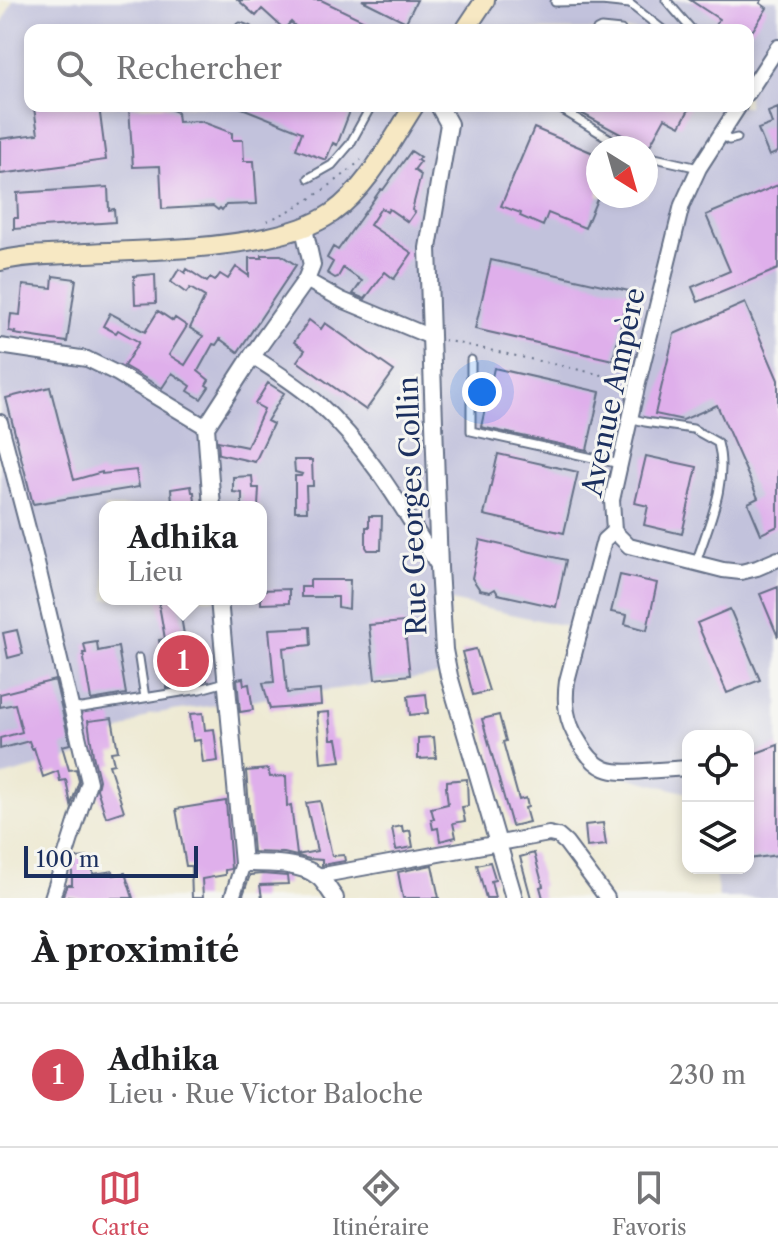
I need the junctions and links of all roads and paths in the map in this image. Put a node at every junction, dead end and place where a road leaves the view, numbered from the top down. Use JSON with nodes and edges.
{"nodes":[{"id":1,"x":485,"y":0,"type":"edge"},
{"id":2,"x":666,"y":0,"type":"edge"},
{"id":3,"x":620,"y":1,"type":"edge"},
{"id":4,"x":555,"y":2,"type":"edge"},
{"id":5,"x":469,"y":24,"type":"edge"},
{"id":6,"x":655,"y":24,"type":"edge"},
{"id":7,"x":687,"y":24,"type":"edge"},
{"id":8,"x":777,"y":50,"type":"edge"},
{"id":9,"x":754,"y":82,"type":"edge"},
{"id":10,"x":368,"y":112,"type":"edge"},
{"id":11,"x":410,"y":112,"type":"edge"},
{"id":12,"x":442,"y":112,"type":"edge"},
{"id":13,"x":566,"y":112,"type":"edge"},
{"id":14,"x":735,"y":112,"type":"edge"},
{"id":15,"x":721,"y":133,"type":"junction"},
{"id":16,"x":605,"y":136,"type":"edge"},
{"id":17,"x":737,"y":138,"type":"dead end"},
{"id":18,"x":366,"y":155,"type":"dead end"},
{"id":19,"x":658,"y":159,"type":"edge"},
{"id":20,"x":699,"y":168,"type":"junction"},
{"id":21,"x":309,"y":178,"type":"dead end"},
{"id":22,"x":266,"y":221,"type":"dead end"},
{"id":23,"x":308,"y":226,"type":"junction"},
{"id":24,"x":0,"y":261,"type":"edge"},
{"id":25,"x":306,"y":280,"type":"junction"},
{"id":26,"x":431,"y":337,"type":"junction"},
{"id":27,"x":0,"y":346,"type":"edge"},
{"id":28,"x":252,"y":356,"type":"junction"},
{"id":29,"x":471,"y":360,"type":"dead end"},
{"id":30,"x":638,"y":383,"type":"junction"},
{"id":31,"x":630,"y":418,"type":"junction"},
{"id":32,"x":0,"y":422,"type":"edge"},
{"id":33,"x":206,"y":427,"type":"junction"},
{"id":34,"x":620,"y":464,"type":"junction"},
{"id":35,"x":212,"y":501,"type":"edge"},
{"id":36,"x":614,"y":531,"type":"junction"},
{"id":37,"x":778,"y":559,"type":"edge"},
{"id":38,"x":696,"y":563,"type":"junction"},
{"id":39,"x":439,"y":568,"type":"junction"},
{"id":40,"x":220,"y":605,"type":"edge"},
{"id":41,"x":139,"y":658,"type":"dead end"},
{"id":42,"x":226,"y":682,"type":"junction"},
{"id":43,"x":145,"y":698,"type":"junction"},
{"id":44,"x":71,"y":707,"type":"junction"},
{"id":45,"x":682,"y":769,"type":"edge"},
{"id":46,"x":499,"y":843,"type":"junction"},
{"id":47,"x":243,"y":863,"type":"junction"},
{"id":48,"x":318,"y":876,"type":"junction"},
{"id":49,"x":52,"y":898,"type":"edge"},
{"id":50,"x":232,"y":898,"type":"edge"},
{"id":51,"x":335,"y":898,"type":"edge"},
{"id":52,"x":514,"y":898,"type":"edge"},
{"id":53,"x":607,"y":898,"type":"edge"}],
"edges":[{"from":1,"to":5,"type":"main road"},
{"from":2,"to":7,"type":"lane"},
{"from":3,"to":4,"type":"lane"},
{"from":3,"to":6,"type":"lane"},
{"from":8,"to":9,"type":"street"},
{"from":10,"to":21,"type":"lane"},
{"from":11,"to":23,"type":"main road"},
{"from":12,"to":26,"type":"street","name":"Rue Georges Collin"},
{"from":13,"to":16,"type":"lane"},
{"from":14,"to":15,"type":"street","name":"Avenue Ampère"},
{"from":15,"to":17,"type":"lane"},
{"from":15,"to":20,"type":"street","name":"Avenue Ampère"},
{"from":18,"to":22,"type":"path"},
{"from":19,"to":20,"type":"lane"},
{"from":20,"to":30,"type":"street","name":"Avenue Ampère"},
{"from":23,"to":24,"type":"main road"},
{"from":23,"to":25,"type":"street"},
{"from":25,"to":26,"type":"street"},
{"from":25,"to":28,"type":"street"},
{"from":26,"to":30,"type":"path"},
{"from":26,"to":39,"type":"street","name":"Rue Georges Collin"},
{"from":27,"to":33,"type":"street"},
{"from":28,"to":33,"type":"street"},
{"from":28,"to":39,"type":"street"},
{"from":29,"to":34,"type":"lane"},
{"from":30,"to":31,"type":"street","name":"Avenue Ampère"},
{"from":31,"to":34,"type":"street","name":"Avenue Ampère"},
{"from":31,"to":38,"type":"lane"},
{"from":32,"to":44,"type":"street"},
{"from":33,"to":35,"type":"street"},
{"from":34,"to":36,"type":"street","name":"Avenue Ampère"},
{"from":36,"to":38,"type":"street","name":"Avenue Ampère"},
{"from":36,"to":45,"type":"street"},
{"from":37,"to":38,"type":"street","name":"Avenue Ampère"},
{"from":39,"to":46,"type":"street","name":"Rue Georges Collin"},
{"from":40,"to":42,"type":"street"},
{"from":41,"to":43,"type":"lane"},
{"from":42,"to":43,"type":"lane"},
{"from":42,"to":47,"type":"street"},
{"from":43,"to":44,"type":"lane"},
{"from":44,"to":49,"type":"street"},
{"from":46,"to":48,"type":"street"},
{"from":46,"to":52,"type":"street","name":"Rue Georges Collin"},
{"from":46,"to":53,"type":"street"},
{"from":47,"to":48,"type":"street"},
{"from":47,"to":50,"type":"street"},
{"from":48,"to":51,"type":"street"}]}
